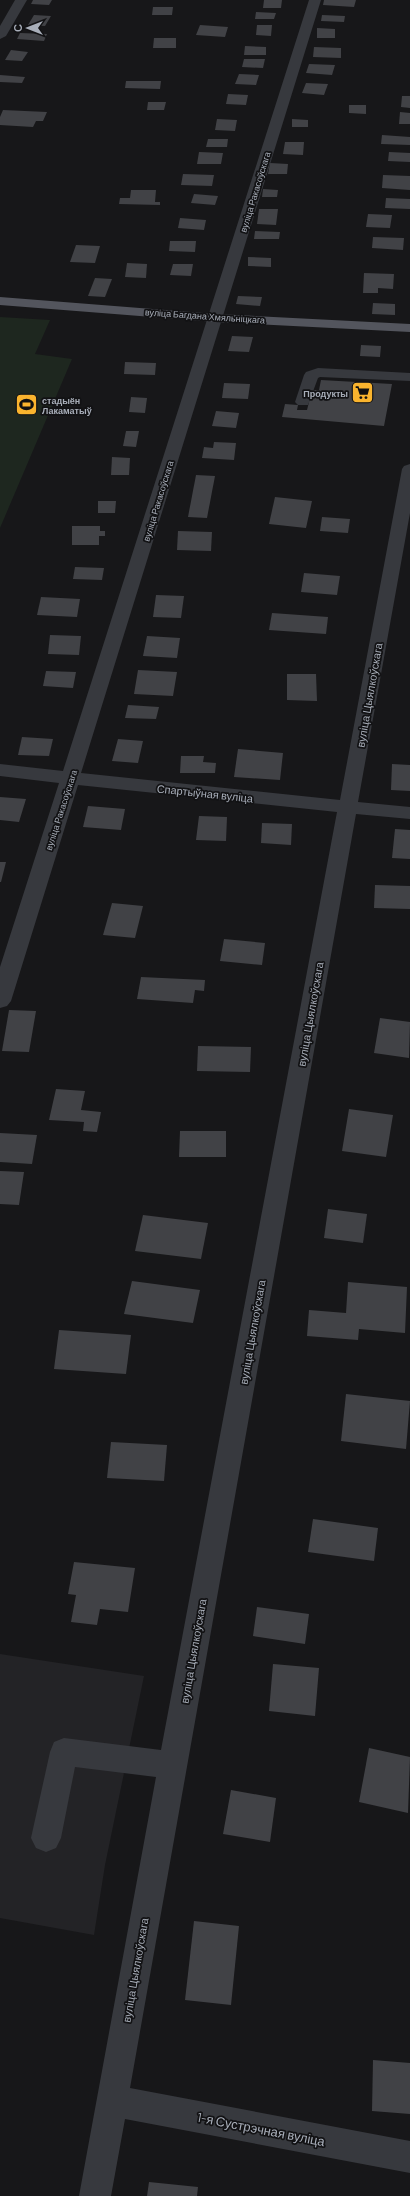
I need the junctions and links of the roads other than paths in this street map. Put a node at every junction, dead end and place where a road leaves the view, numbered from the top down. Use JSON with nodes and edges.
{"nodes":[{"id":1,"x":21,"y":0,"type":"edge"},
{"id":2,"x":315,"y":0,"type":"edge"},
{"id":3,"x":0,"y":36,"type":"edge"},
{"id":4,"x":0,"y":301,"type":"edge"},
{"id":5,"x":216,"y":318,"type":"junction"},
{"id":6,"x":410,"y":328,"type":"edge"},
{"id":7,"x":410,"y":378,"type":"edge"},
{"id":8,"x":303,"y":402,"type":"dead end"},
{"id":9,"x":410,"y":469,"type":"edge"},
{"id":10,"x":407,"y":503,"type":"edge"},
{"id":11,"x":0,"y":770,"type":"edge"},
{"id":12,"x":72,"y":777,"type":"junction"},
{"id":13,"x":348,"y":807,"type":"junction"},
{"id":14,"x":410,"y":813,"type":"edge"},
{"id":15,"x":0,"y":1001,"type":"edge"},
{"id":16,"x":172,"y":1765,"type":"junction"},
{"id":17,"x":46,"y":1838,"type":"dead end"},
{"id":18,"x":111,"y":2100,"type":"junction"},
{"id":19,"x":410,"y":2157,"type":"edge"},
{"id":20,"x":95,"y":2196,"type":"edge"}],
"edges":[{"from":1,"to":3,"type":"street"},
{"from":2,"to":5,"type":"street","name":"вуліца Ракасоўскага"},
{"from":4,"to":5,"type":"main road","name":"вуліца Багдана Хмяльніцкага"},
{"from":5,"to":6,"type":"main road","name":"вуліца Багдана Хмяльніцкага"},
{"from":5,"to":12,"type":"street","name":"вуліца Ракасоўскага"},
{"from":7,"to":8,"type":"street"},
{"from":9,"to":10,"type":"street","name":"вуліца Цыялкоўскага"},
{"from":10,"to":13,"type":"street","name":"вуліца Цыялкоўскага"},
{"from":11,"to":12,"type":"street","name":"Спартыўная вуліца"},
{"from":12,"to":13,"type":"street","name":"Спартыўная вуліца"},
{"from":12,"to":15,"type":"street","name":"вуліца Ракасоўскага"},
{"from":13,"to":14,"type":"street","name":"Спартыўная вуліца"},
{"from":13,"to":16,"type":"street","name":"вуліца Цыялкоўскага"},
{"from":16,"to":17,"type":"street"},
{"from":16,"to":18,"type":"street","name":"вуліца Цыялкоўскага"},
{"from":18,"to":19,"type":"street","name":"1-я Сустрэчная вуліца"},
{"from":18,"to":20,"type":"street","name":"вуліца Цыялкоўскага"}]}
